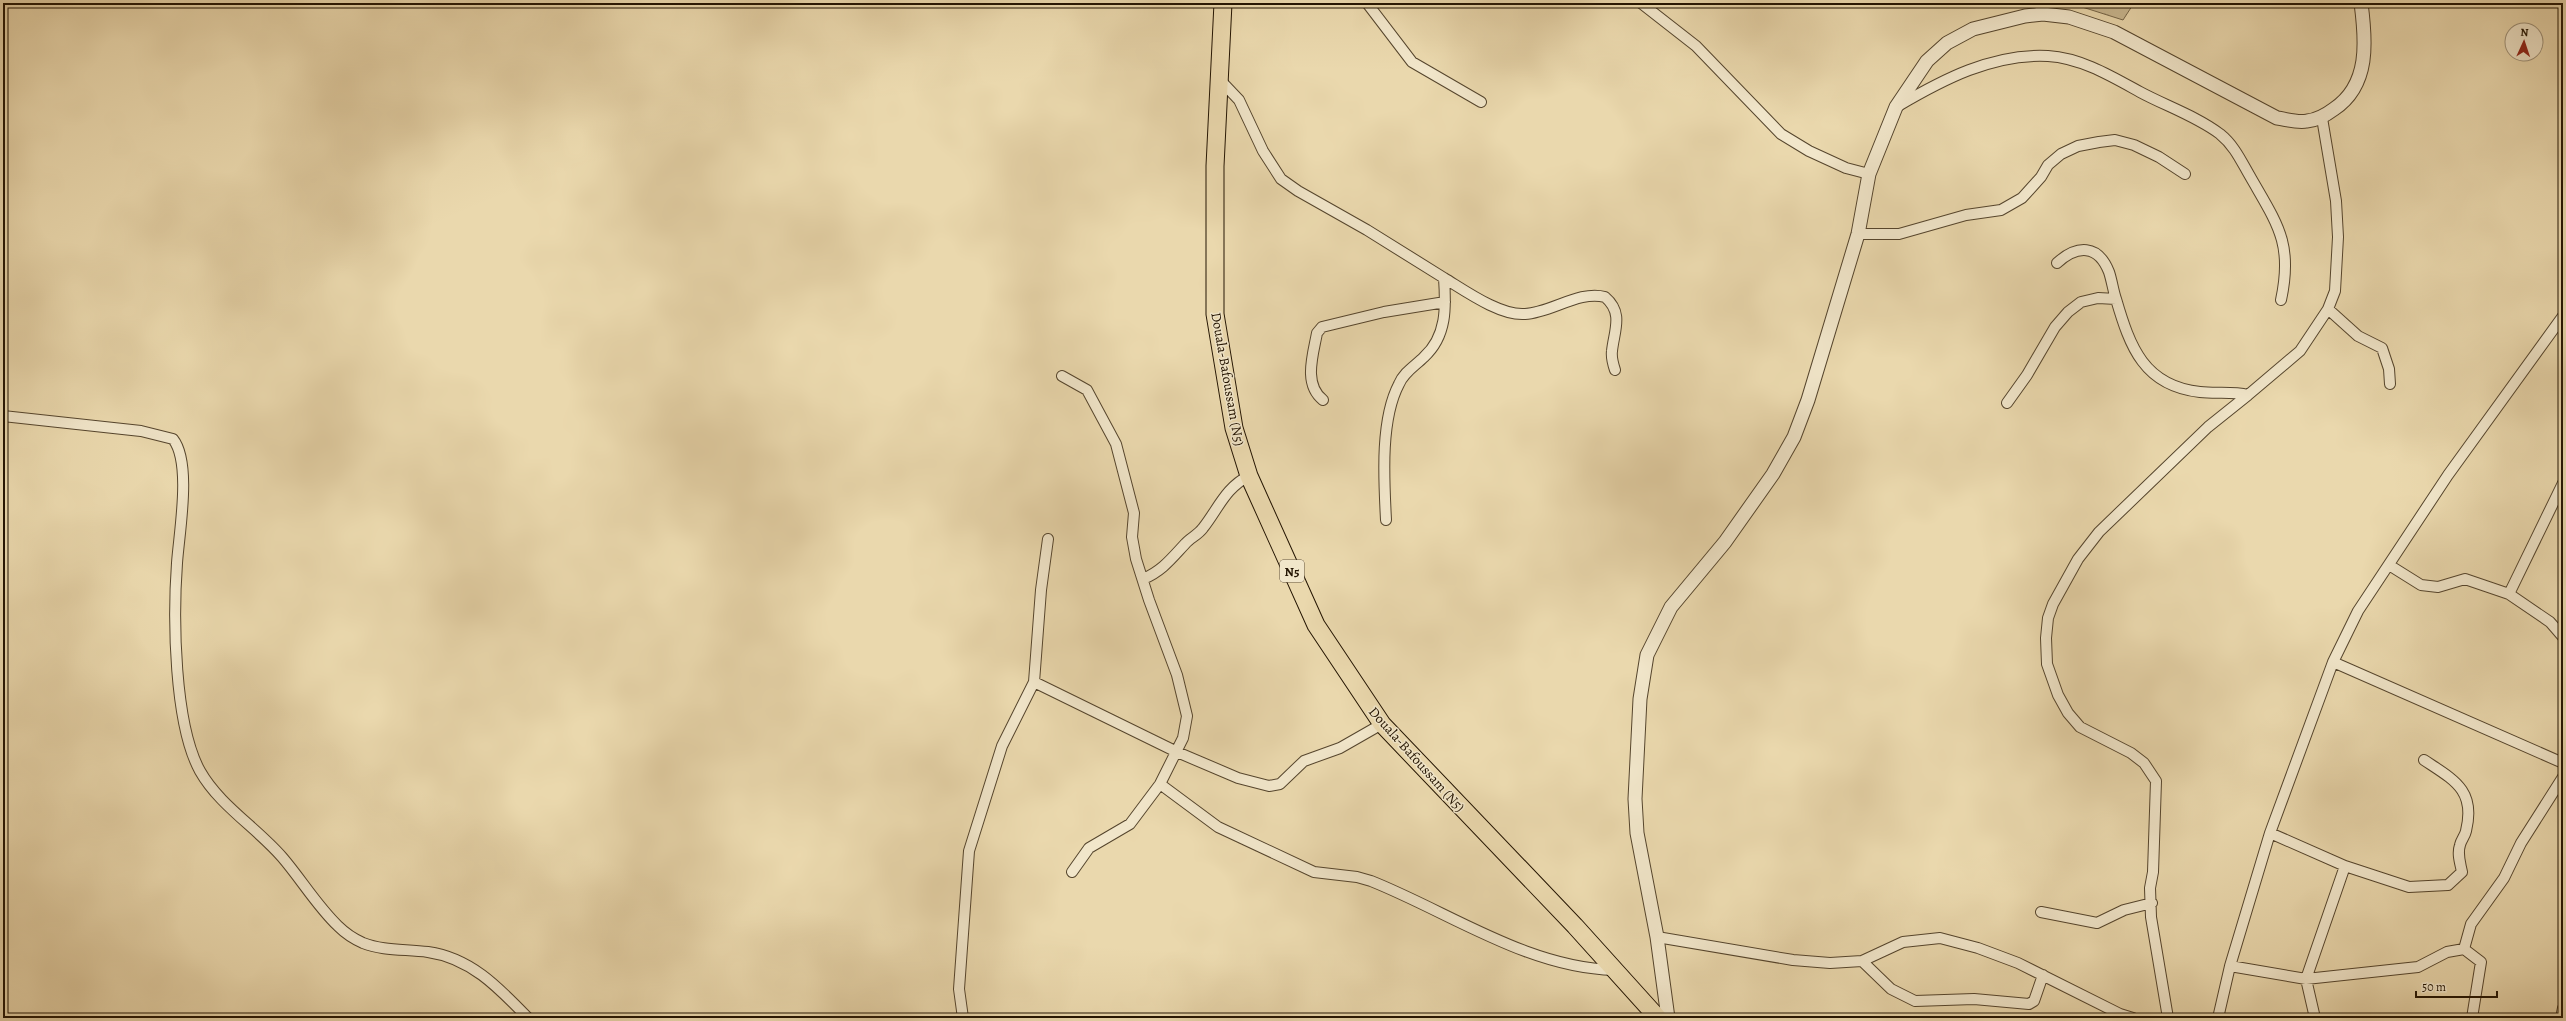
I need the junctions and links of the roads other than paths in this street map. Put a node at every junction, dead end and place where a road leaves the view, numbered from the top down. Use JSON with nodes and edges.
{"nodes":[{"id":1,"x":1224,"y":3,"type":"edge"},
{"id":2,"x":1368,"y":3,"type":"edge"},
{"id":3,"x":1642,"y":3,"type":"edge"},
{"id":4,"x":2361,"y":3,"type":"edge"},
{"id":5,"x":2041,"y":8,"type":"edge"},
{"id":6,"x":1220,"y":80,"type":"junction"},
{"id":7,"x":1481,"y":102,"type":"dead end"},
{"id":8,"x":1896,"y":107,"type":"junction"},
{"id":9,"x":2322,"y":118,"type":"junction"},
{"id":10,"x":1869,"y":174,"type":"junction"},
{"id":11,"x":2185,"y":174,"type":"dead end"},
{"id":12,"x":1858,"y":234,"type":"junction"},
{"id":13,"x":2057,"y":263,"type":"dead end"},
{"id":14,"x":1444,"y":278,"type":"junction"},
{"id":15,"x":2116,"y":299,"type":"junction"},
{"id":16,"x":2281,"y":300,"type":"dead end"},
{"id":17,"x":1446,"y":302,"type":"junction"},
{"id":18,"x":2328,"y":309,"type":"junction"},
{"id":19,"x":2563,"y":316,"type":"edge"},
{"id":20,"x":1615,"y":370,"type":"dead end"},
{"id":21,"x":1062,"y":376,"type":"dead end"},
{"id":22,"x":2390,"y":384,"type":"dead end"},
{"id":23,"x":2248,"y":396,"type":"junction"},
{"id":24,"x":1323,"y":400,"type":"dead end"},
{"id":25,"x":2007,"y":403,"type":"dead end"},
{"id":26,"x":3,"y":416,"type":"edge"},
{"id":27,"x":1249,"y":476,"type":"junction"},
{"id":28,"x":2563,"y":483,"type":"edge"},
{"id":29,"x":1386,"y":520,"type":"dead end"},
{"id":30,"x":1048,"y":538,"type":"dead end"},
{"id":31,"x":2389,"y":565,"type":"junction"},
{"id":32,"x":1143,"y":579,"type":"junction"},
{"id":33,"x":2509,"y":594,"type":"junction"},
{"id":34,"x":2563,"y":637,"type":"edge"},
{"id":35,"x":2333,"y":662,"type":"junction"},
{"id":36,"x":1034,"y":682,"type":"junction"},
{"id":37,"x":1382,"y":724,"type":"junction"},
{"id":38,"x":1177,"y":752,"type":"junction"},
{"id":39,"x":2424,"y":760,"type":"dead end"},
{"id":40,"x":2563,"y":763,"type":"edge"},
{"id":41,"x":2563,"y":777,"type":"edge"},
{"id":42,"x":1160,"y":784,"type":"junction"},
{"id":43,"x":2270,"y":833,"type":"junction"},
{"id":44,"x":2345,"y":866,"type":"junction"},
{"id":45,"x":1072,"y":872,"type":"dead end"},
{"id":46,"x":2152,"y":903,"type":"junction"},
{"id":47,"x":2041,"y":912,"type":"dead end"},
{"id":48,"x":1657,"y":937,"type":"junction"},
{"id":49,"x":2464,"y":949,"type":"junction"},
{"id":50,"x":1862,"y":961,"type":"junction"},
{"id":51,"x":2230,"y":966,"type":"junction"},
{"id":52,"x":1614,"y":970,"type":"junction"},
{"id":53,"x":2043,"y":975,"type":"junction"},
{"id":54,"x":2306,"y":979,"type":"junction"},
{"id":55,"x":2563,"y":1008,"type":"edge"},
{"id":56,"x":528,"y":1018,"type":"edge"},
{"id":57,"x":963,"y":1018,"type":"edge"},
{"id":58,"x":1658,"y":1018,"type":"edge"},
{"id":59,"x":1668,"y":1018,"type":"edge"},
{"id":60,"x":2133,"y":1018,"type":"edge"},
{"id":61,"x":2168,"y":1018,"type":"edge"},
{"id":62,"x":2218,"y":1018,"type":"edge"},
{"id":63,"x":2315,"y":1018,"type":"edge"},
{"id":64,"x":2472,"y":1018,"type":"edge"},
{"id":65,"x":2561,"y":1018,"type":"edge"}],
"edges":[{"from":1,"to":6,"type":"highway","name":"Douala-Bafoussam (N5)","number":"N5"},
{"from":2,"to":7,"type":"street"},
{"from":3,"to":10,"type":"street"},
{"from":4,"to":9,"type":"street"},
{"from":5,"to":8,"type":"street"},
{"from":5,"to":9,"type":"street"},
{"from":6,"to":14,"type":"street"},
{"from":6,"to":27,"type":"highway","name":"Douala-Bafoussam (N5)","number":"N5"},
{"from":8,"to":10,"type":"street"},
{"from":8,"to":16,"type":"street"},
{"from":9,"to":18,"type":"street"},
{"from":10,"to":12,"type":"street"},
{"from":11,"to":12,"type":"street"},
{"from":12,"to":48,"type":"street"},
{"from":13,"to":15,"type":"street"},
{"from":14,"to":17,"type":"street"},
{"from":14,"to":20,"type":"street"},
{"from":15,"to":23,"type":"street"},
{"from":15,"to":25,"type":"street"},
{"from":17,"to":24,"type":"street"},
{"from":17,"to":29,"type":"street"},
{"from":18,"to":22,"type":"street"},
{"from":18,"to":23,"type":"street"},
{"from":19,"to":31,"type":"street"},
{"from":21,"to":32,"type":"street"},
{"from":23,"to":46,"type":"street"},
{"from":26,"to":56,"type":"street"},
{"from":27,"to":32,"type":"street"},
{"from":27,"to":37,"type":"highway","name":"Douala-Bafoussam (N5)","number":"N5"},
{"from":28,"to":33,"type":"street"},
{"from":30,"to":36,"type":"street"},
{"from":31,"to":33,"type":"street"},
{"from":31,"to":35,"type":"street"},
{"from":32,"to":38,"type":"street"},
{"from":33,"to":34,"type":"street"},
{"from":35,"to":40,"type":"street"},
{"from":35,"to":43,"type":"street"},
{"from":36,"to":38,"type":"street"},
{"from":36,"to":57,"type":"street"},
{"from":37,"to":38,"type":"street"},
{"from":37,"to":52,"type":"highway","name":"Douala-Bafoussam (N5)","number":"N5"},
{"from":38,"to":42,"type":"street"},
{"from":39,"to":44,"type":"street"},
{"from":41,"to":49,"type":"street"},
{"from":42,"to":45,"type":"street"},
{"from":42,"to":52,"type":"street"},
{"from":43,"to":44,"type":"street"},
{"from":43,"to":51,"type":"street"},
{"from":44,"to":54,"type":"street"},
{"from":46,"to":47,"type":"street"},
{"from":46,"to":61,"type":"street"},
{"from":48,"to":50,"type":"street"},
{"from":48,"to":59,"type":"street"},
{"from":49,"to":54,"type":"street"},
{"from":49,"to":64,"type":"street"},
{"from":50,"to":53,"type":"street"},
{"from":50,"to":53,"type":"street"},
{"from":51,"to":54,"type":"street"},
{"from":51,"to":62,"type":"street"},
{"from":52,"to":58,"type":"highway","name":"Douala-Bafoussam (N5)","number":"N5"},
{"from":53,"to":60,"type":"street"},
{"from":54,"to":63,"type":"street"},
{"from":55,"to":65,"type":"street"}]}
